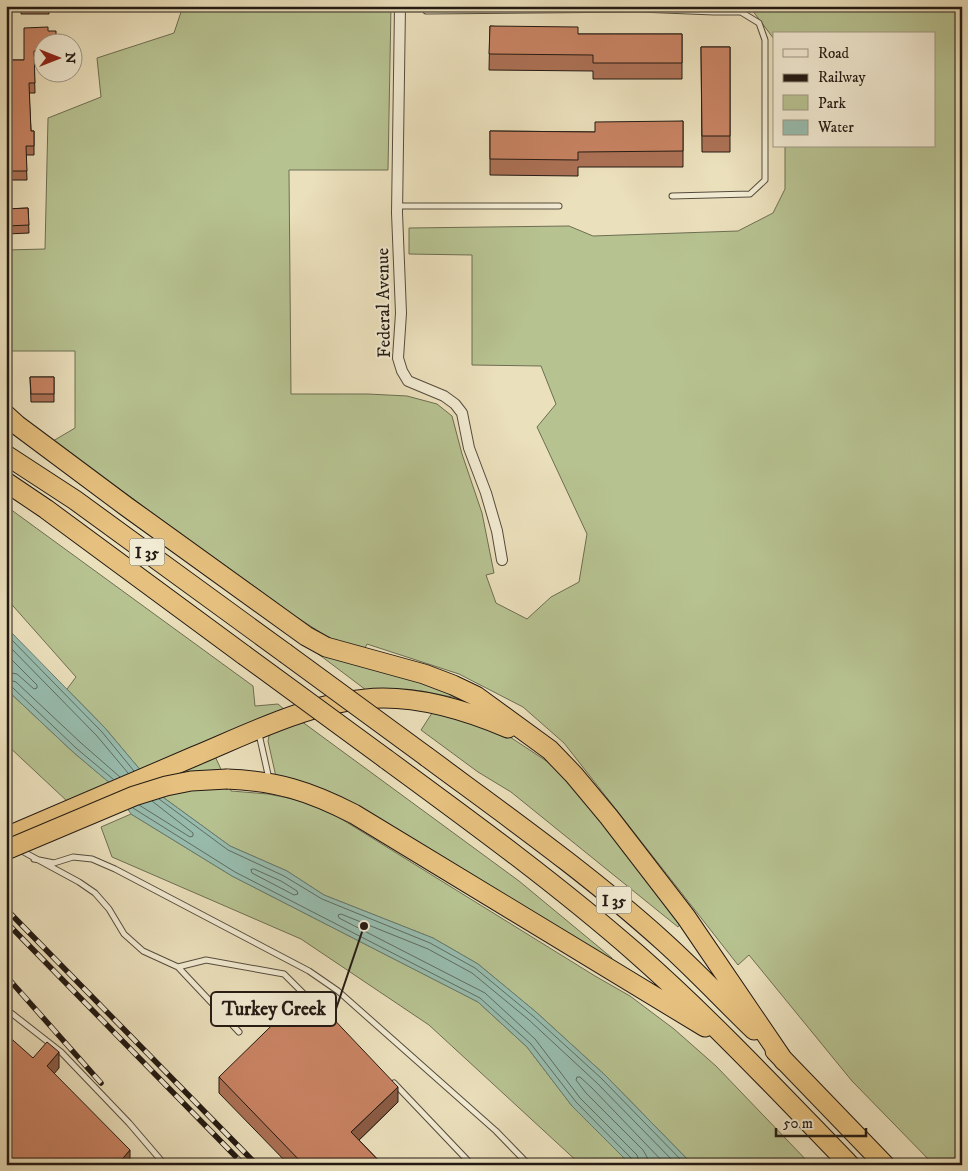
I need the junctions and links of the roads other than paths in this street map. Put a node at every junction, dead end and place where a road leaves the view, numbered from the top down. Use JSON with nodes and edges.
{"nodes":[{"id":1,"x":400,"y":6,"type":"edge"},
{"id":2,"x":479,"y":8,"type":"edge"},
{"id":3,"x":714,"y":9,"type":"edge"},
{"id":4,"x":426,"y":11,"type":"dead end"},
{"id":5,"x":672,"y":196,"type":"dead end"},
{"id":6,"x":397,"y":206,"type":"junction"},
{"id":7,"x":559,"y":206,"type":"dead end"},
{"id":8,"x":6,"y":416,"type":"edge"},
{"id":9,"x":6,"y":455,"type":"edge"},
{"id":10,"x":6,"y":482,"type":"edge"},
{"id":11,"x":502,"y":560,"type":"dead end"},
{"id":12,"x":258,"y":730,"type":"junction"},
{"id":13,"x":539,"y":741,"type":"junction"},
{"id":14,"x":270,"y":782,"type":"junction"},
{"id":15,"x":6,"y":837,"type":"edge"},
{"id":16,"x":6,"y":843,"type":"edge"},
{"id":17,"x":6,"y":850,"type":"edge"},
{"id":18,"x":34,"y":859,"type":"junction"},
{"id":19,"x":178,"y":966,"type":"junction"},
{"id":20,"x":312,"y":1002,"type":"edge"},
{"id":21,"x":6,"y":1009,"type":"edge"},
{"id":22,"x":239,"y":1032,"type":"dead end"},
{"id":23,"x":732,"y":1043,"type":"junction"},
{"id":24,"x":784,"y":1061,"type":"junction"},
{"id":25,"x":388,"y":1078,"type":"edge"},
{"id":26,"x":164,"y":1165,"type":"edge"},
{"id":27,"x":472,"y":1165,"type":"edge"},
{"id":28,"x":529,"y":1165,"type":"edge"},
{"id":29,"x":850,"y":1165,"type":"edge"},
{"id":30,"x":885,"y":1165,"type":"edge"}],
"edges":[{"from":1,"to":6,"type":"street","name":"Federal Avenue"},
{"from":2,"to":3,"type":"lane"},
{"from":2,"to":4,"type":"lane"},
{"from":3,"to":5,"type":"lane"},
{"from":6,"to":7,"type":"lane"},
{"from":6,"to":11,"type":"street","name":"Federal Avenue"},
{"from":8,"to":13,"type":"highway"},
{"from":9,"to":24,"type":"highway","number":"I 35","bridge":true},
{"from":10,"to":23,"type":"highway","number":"I 35","bridge":true},
{"from":12,"to":13,"type":"highway"},
{"from":12,"to":14,"type":"lane"},
{"from":12,"to":15,"type":"highway"},
{"from":13,"to":24,"type":"highway"},
{"from":14,"to":17,"type":"highway","bridge":true},
{"from":14,"to":23,"type":"highway"},
{"from":16,"to":18,"type":"lane"},
{"from":18,"to":19,"type":"lane"},
{"from":18,"to":28,"type":"lane"},
{"from":19,"to":20,"type":"lane"},
{"from":19,"to":22,"type":"lane"},
{"from":21,"to":26,"type":"lane"},
{"from":23,"to":29,"type":"highway","number":"I 35"},
{"from":24,"to":30,"type":"highway","number":"I 35"},
{"from":25,"to":27,"type":"lane"}]}
